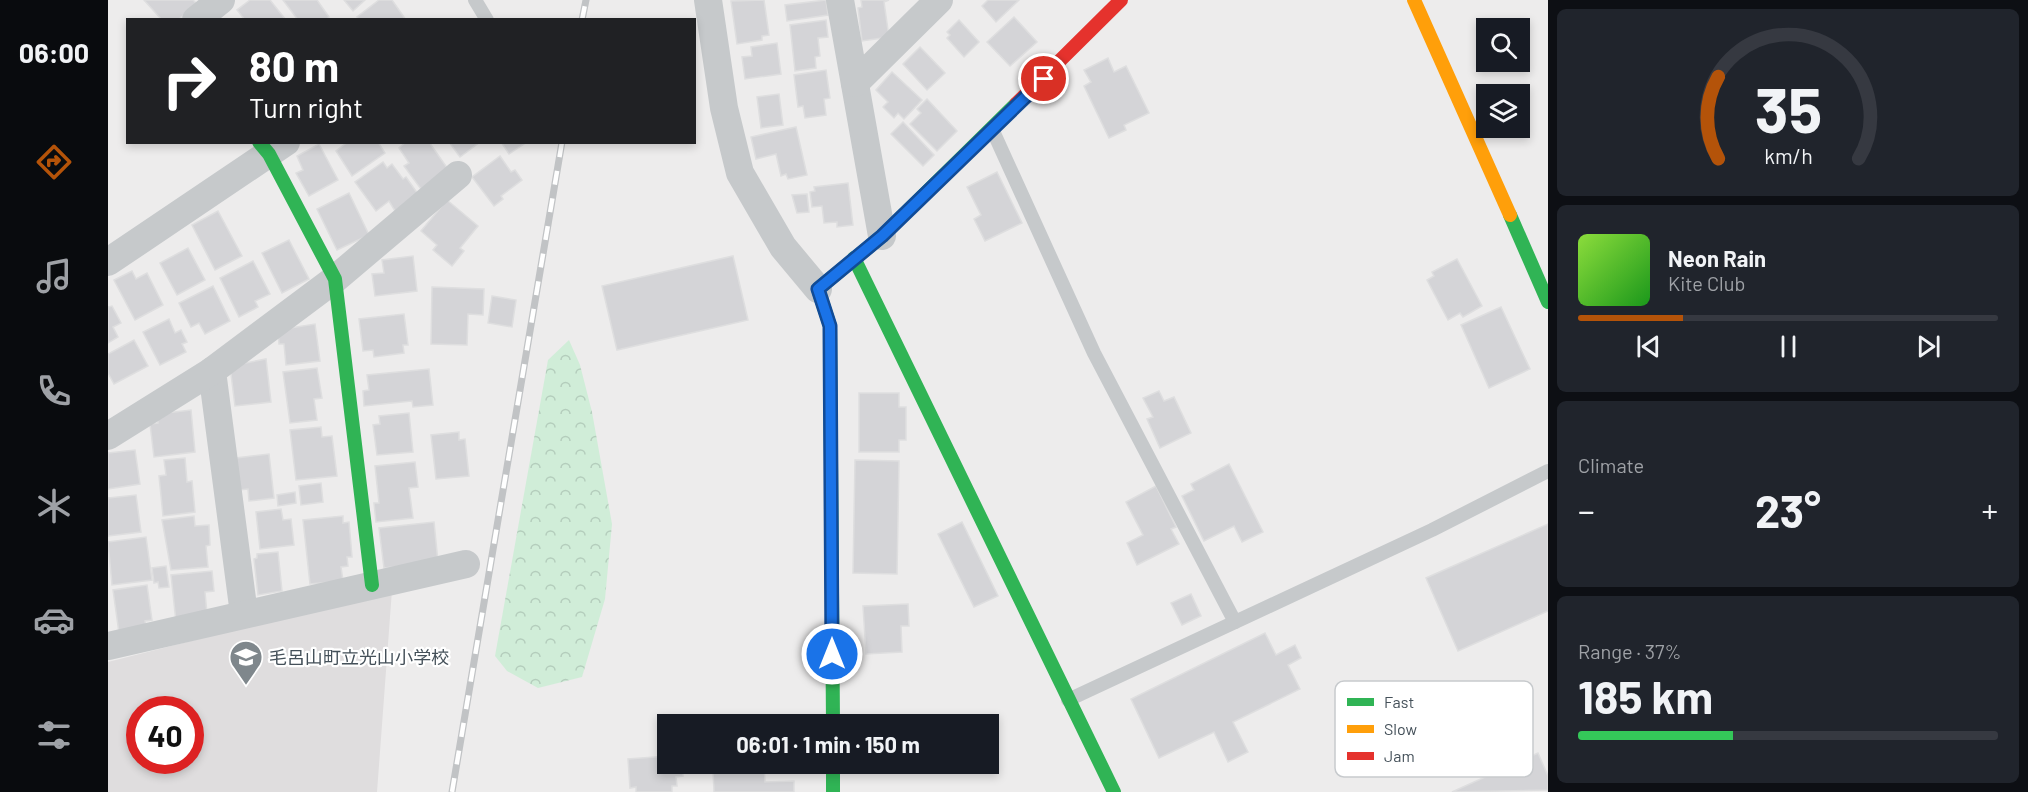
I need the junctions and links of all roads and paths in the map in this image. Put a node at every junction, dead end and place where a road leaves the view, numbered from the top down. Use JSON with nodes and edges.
{"nodes":[{"id":1,"x":221,"y":0,"type":"edge"},
{"id":2,"x":475,"y":0,"type":"edge"},
{"id":3,"x":708,"y":0,"type":"edge"},
{"id":4,"x":840,"y":0,"type":"edge"},
{"id":5,"x":939,"y":0,"type":"edge"},
{"id":6,"x":1121,"y":0,"type":"edge"},
{"id":7,"x":1414,"y":0,"type":"edge"},
{"id":8,"x":198,"y":18,"type":"edge"},
{"id":9,"x":486,"y":18,"type":"edge"},
{"id":10,"x":855,"y":83,"type":"junction"},
{"id":11,"x":992,"y":129,"type":"junction"},
{"id":12,"x":271,"y":146,"type":"edge"},
{"id":13,"x":458,"y":175,"type":"dead end"},
{"id":14,"x":882,"y":236,"type":"junction"},
{"id":15,"x":854,"y":258,"type":"junction"},
{"id":16,"x":108,"y":262,"type":"edge"},
{"id":17,"x":335,"y":279,"type":"junction"},
{"id":18,"x":818,"y":289,"type":"junction"},
{"id":19,"x":1548,"y":302,"type":"edge"},
{"id":20,"x":212,"y":371,"type":"junction"},
{"id":21,"x":108,"y":436,"type":"edge"},
{"id":22,"x":1548,"y":471,"type":"edge"},
{"id":23,"x":466,"y":564,"type":"dead end"},
{"id":24,"x":372,"y":585,"type":"junction"},
{"id":25,"x":244,"y":614,"type":"junction"},
{"id":26,"x":1235,"y":622,"type":"junction"},
{"id":27,"x":108,"y":645,"type":"edge"},
{"id":28,"x":1068,"y":700,"type":"junction"},
{"id":29,"x":833,"y":714,"type":"edge"},
{"id":30,"x":833,"y":774,"type":"edge"},
{"id":31,"x":833,"y":792,"type":"edge"},
{"id":32,"x":1114,"y":792,"type":"edge"}],
"edges":[{"from":1,"to":8,"type":"street"},
{"from":2,"to":9,"type":"lane"},
{"from":3,"to":18,"type":"street"},
{"from":4,"to":10,"type":"street"},
{"from":5,"to":10,"type":"street"},
{"from":6,"to":11,"type":"street"},
{"from":7,"to":19,"type":"street"},
{"from":10,"to":14,"type":"street"},
{"from":11,"to":14,"type":"street"},
{"from":11,"to":26,"type":"lane"},
{"from":12,"to":16,"type":"street"},
{"from":12,"to":17,"type":"street"},
{"from":13,"to":17,"type":"street"},
{"from":14,"to":15,"type":"street"},
{"from":15,"to":18,"type":"street"},
{"from":15,"to":28,"type":"street"},
{"from":17,"to":20,"type":"street"},
{"from":17,"to":24,"type":"street"},
{"from":18,"to":29,"type":"street"},
{"from":20,"to":21,"type":"street"},
{"from":20,"to":25,"type":"street"},
{"from":22,"to":26,"type":"lane"},
{"from":23,"to":24,"type":"street"},
{"from":24,"to":25,"type":"street"},
{"from":25,"to":27,"type":"street"},
{"from":26,"to":28,"type":"lane"},
{"from":28,"to":32,"type":"street"},
{"from":30,"to":31,"type":"street"}]}
